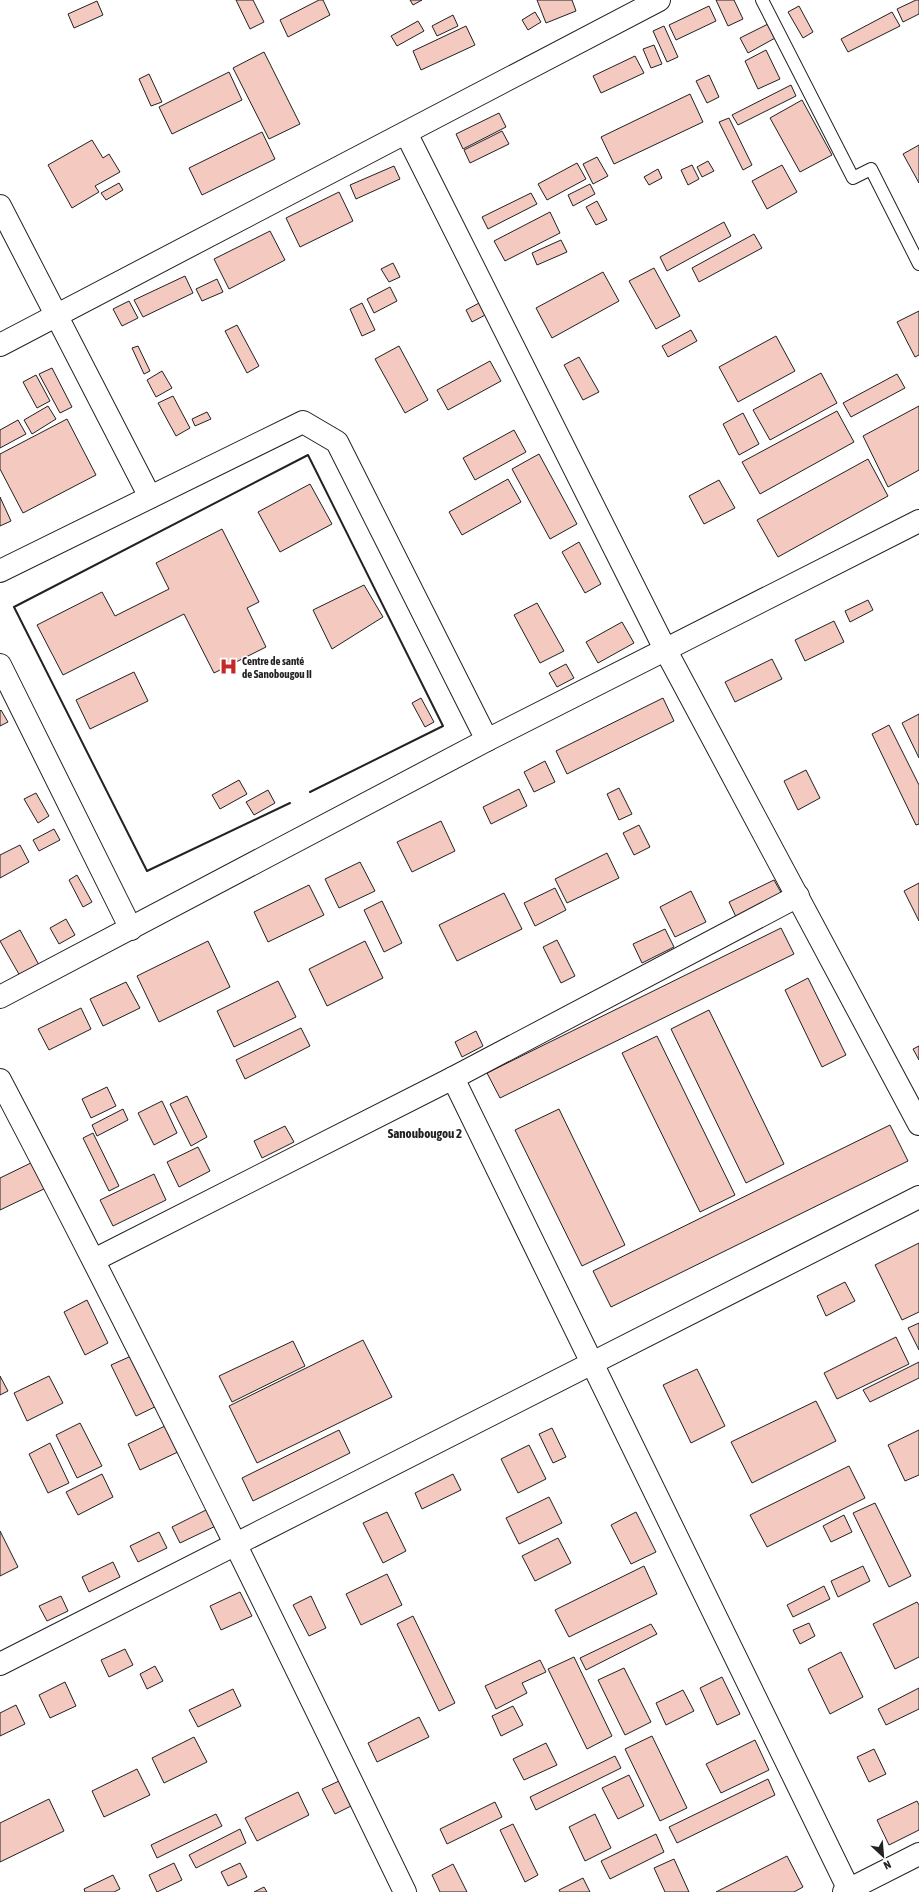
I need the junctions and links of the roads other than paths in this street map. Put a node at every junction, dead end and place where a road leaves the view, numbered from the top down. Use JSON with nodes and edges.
{"nodes":[{"id":1,"x":660,"y":0,"type":"edge"},
{"id":2,"x":762,"y":0,"type":"edge"},
{"id":3,"x":406,"y":133,"type":"junction"},
{"id":4,"x":0,"y":206,"type":"edge"},
{"id":5,"x":919,"y":264,"type":"edge"},
{"id":6,"x":56,"y":315,"type":"junction"},
{"id":7,"x":0,"y":345,"type":"edge"},
{"id":8,"x":150,"y":497,"type":"junction"},
{"id":9,"x":919,"y":521,"type":"edge"},
{"id":10,"x":0,"y":571,"type":"edge"},
{"id":11,"x":665,"y":649,"type":"junction"},
{"id":12,"x":0,"y":665,"type":"edge"},
{"id":13,"x":487,"y":740,"type":"junction"},
{"id":14,"x":798,"y":896,"type":"junction"},
{"id":15,"x":131,"y":929,"type":"junction"},
{"id":16,"x":0,"y":997,"type":"edge"},
{"id":17,"x":453,"y":1078,"type":"junction"},
{"id":18,"x":0,"y":1080,"type":"edge"},
{"id":19,"x":919,"y":1124,"type":"edge"},
{"id":20,"x":919,"y":1197,"type":"edge"},
{"id":21,"x":94,"y":1260,"type":"junction"},
{"id":22,"x":593,"y":1363,"type":"junction"},
{"id":23,"x":236,"y":1544,"type":"junction"},
{"id":24,"x":0,"y":1664,"type":"edge"},
{"id":25,"x":919,"y":1854,"type":"edge"},
{"id":26,"x":848,"y":1891,"type":"edge"},
{"id":27,"x":404,"y":1892,"type":"edge"}],
"edges":[{"from":1,"to":3,"type":"street"},
{"from":2,"to":5,"type":"lane"},
{"from":3,"to":6,"type":"street"},
{"from":3,"to":11,"type":"street"},
{"from":4,"to":6,"type":"street"},
{"from":6,"to":7,"type":"street"},
{"from":6,"to":8,"type":"street"},
{"from":8,"to":10,"type":"street"},
{"from":8,"to":13,"type":"street"},
{"from":9,"to":11,"type":"street"},
{"from":11,"to":13,"type":"street"},
{"from":11,"to":14,"type":"street"},
{"from":12,"to":15,"type":"street"},
{"from":13,"to":15,"type":"street"},
{"from":14,"to":17,"type":"street"},
{"from":14,"to":19,"type":"street"},
{"from":15,"to":16,"type":"street"},
{"from":17,"to":21,"type":"street"},
{"from":17,"to":22,"type":"street"},
{"from":18,"to":21,"type":"street"},
{"from":20,"to":22,"type":"street"},
{"from":21,"to":23,"type":"street"},
{"from":22,"to":23,"type":"street"},
{"from":22,"to":26,"type":"street"},
{"from":23,"to":24,"type":"street"},
{"from":23,"to":27,"type":"street"},
{"from":25,"to":26,"type":"street"}]}
